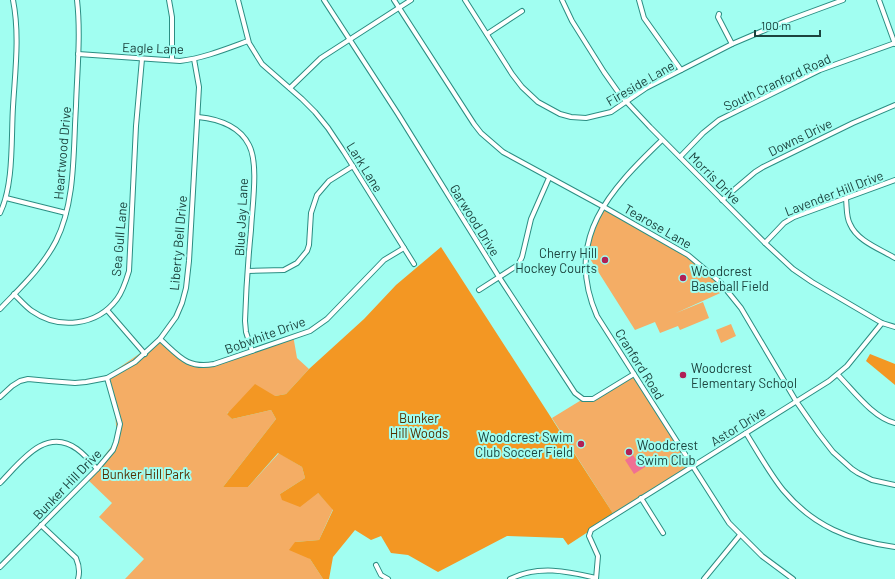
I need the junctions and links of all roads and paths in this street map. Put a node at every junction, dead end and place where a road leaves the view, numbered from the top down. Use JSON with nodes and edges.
{"nodes":[{"id":1,"x":13,"y":0,"type":"edge"},
{"id":2,"x":77,"y":0,"type":"edge"},
{"id":3,"x":169,"y":0,"type":"edge"},
{"id":4,"x":238,"y":0,"type":"edge"},
{"id":5,"x":324,"y":0,"type":"edge"},
{"id":6,"x":394,"y":0,"type":"edge"},
{"id":7,"x":411,"y":0,"type":"edge"},
{"id":8,"x":465,"y":0,"type":"edge"},
{"id":9,"x":562,"y":0,"type":"edge"},
{"id":10,"x":639,"y":0,"type":"edge"},
{"id":11,"x":843,"y":0,"type":"edge"},
{"id":12,"x":879,"y":0,"type":"edge"},
{"id":13,"x":399,"y":8,"type":"junction"},
{"id":14,"x":522,"y":11,"type":"dead end"},
{"id":15,"x":719,"y":14,"type":"dead end"},
{"id":16,"x":487,"y":34,"type":"junction"},
{"id":17,"x":349,"y":40,"type":"junction"},
{"id":18,"x":248,"y":41,"type":"junction"},
{"id":19,"x":895,"y":43,"type":"edge"},
{"id":20,"x":732,"y":44,"type":"junction"},
{"id":21,"x":78,"y":54,"type":"junction"},
{"id":22,"x":142,"y":59,"type":"junction"},
{"id":23,"x":194,"y":59,"type":"junction"},
{"id":24,"x":172,"y":60,"type":"junction"},
{"id":25,"x":681,"y":70,"type":"junction"},
{"id":26,"x":290,"y":88,"type":"junction"},
{"id":27,"x":627,"y":102,"type":"junction"},
{"id":28,"x":895,"y":106,"type":"edge"},
{"id":29,"x":198,"y":117,"type":"junction"},
{"id":30,"x":662,"y":140,"type":"junction"},
{"id":31,"x":680,"y":157,"type":"junction"},
{"id":32,"x":353,"y":166,"type":"junction"},
{"id":33,"x":549,"y":178,"type":"junction"},
{"id":34,"x":895,"y":180,"type":"edge"},
{"id":35,"x":6,"y":198,"type":"junction"},
{"id":36,"x":846,"y":199,"type":"junction"},
{"id":37,"x":722,"y":200,"type":"junction"},
{"id":38,"x":604,"y":206,"type":"junction"},
{"id":39,"x":0,"y":213,"type":"edge"},
{"id":40,"x":66,"y":213,"type":"junction"},
{"id":41,"x":765,"y":243,"type":"junction"},
{"id":42,"x":404,"y":248,"type":"junction"},
{"id":43,"x":895,"y":258,"type":"edge"},
{"id":44,"x":414,"y":264,"type":"dead end"},
{"id":45,"x":248,"y":271,"type":"junction"},
{"id":46,"x":499,"y":277,"type":"junction"},
{"id":47,"x":479,"y":290,"type":"dead end"},
{"id":48,"x":14,"y":294,"type":"junction"},
{"id":49,"x":0,"y":309,"type":"edge"},
{"id":50,"x":107,"y":310,"type":"junction"},
{"id":51,"x":882,"y":323,"type":"junction"},
{"id":52,"x":895,"y":327,"type":"edge"},
{"id":53,"x":160,"y":339,"type":"junction"},
{"id":54,"x":252,"y":351,"type":"junction"},
{"id":55,"x":145,"y":354,"type":"junction"},
{"id":56,"x":634,"y":374,"type":"junction"},
{"id":57,"x":838,"y":375,"type":"junction"},
{"id":58,"x":107,"y":378,"type":"junction"},
{"id":59,"x":0,"y":397,"type":"edge"},
{"id":60,"x":796,"y":402,"type":"junction"},
{"id":61,"x":895,"y":423,"type":"edge"},
{"id":62,"x":746,"y":433,"type":"junction"},
{"id":63,"x":692,"y":466,"type":"junction"},
{"id":64,"x":97,"y":469,"type":"junction"},
{"id":65,"x":0,"y":483,"type":"edge"},
{"id":66,"x":895,"y":485,"type":"edge"},
{"id":67,"x":641,"y":498,"type":"junction"},
{"id":68,"x":41,"y":526,"type":"junction"},
{"id":69,"x":663,"y":533,"type":"dead end"},
{"id":70,"x":740,"y":535,"type":"junction"},
{"id":71,"x":895,"y":547,"type":"edge"},
{"id":72,"x":376,"y":565,"type":"dead end"},
{"id":73,"x":0,"y":567,"type":"edge"},
{"id":74,"x":78,"y":579,"type":"edge"},
{"id":75,"x":388,"y":579,"type":"edge"},
{"id":76,"x":510,"y":579,"type":"edge"},
{"id":77,"x":596,"y":579,"type":"edge"},
{"id":78,"x":704,"y":579,"type":"edge"},
{"id":79,"x":793,"y":579,"type":"edge"}],
"edges":[{"from":1,"to":35,"type":"street"},
{"from":2,"to":21,"type":"street","name":"Heartwood Drive"},
{"from":3,"to":24,"type":"street"},
{"from":4,"to":18,"type":"street"},
{"from":5,"to":17,"type":"street","name":"Garwood Drive"},
{"from":6,"to":13,"type":"street","name":"Tearose Lane"},
{"from":7,"to":13,"type":"street"},
{"from":8,"to":16,"type":"street","name":"Fireside Lane"},
{"from":9,"to":27,"type":"street","name":"Morris Drive"},
{"from":10,"to":25,"type":"street"},
{"from":11,"to":20,"type":"street","name":"Fireside Lane"},
{"from":12,"to":19,"type":"street"},
{"from":13,"to":17,"type":"street"},
{"from":13,"to":33,"type":"street","name":"Tearose Lane"},
{"from":14,"to":16,"type":"street"},
{"from":15,"to":20,"type":"street"},
{"from":16,"to":27,"type":"street","name":"Fireside Lane"},
{"from":17,"to":26,"type":"street"},
{"from":17,"to":46,"type":"street","name":"Garwood Drive"},
{"from":18,"to":23,"type":"street","name":"Eagle Lane"},
{"from":18,"to":26,"type":"street","name":"Lark Lane"},
{"from":19,"to":31,"type":"street","name":"South Cranford Road"},
{"from":20,"to":25,"type":"street","name":"Fireside Lane"},
{"from":21,"to":22,"type":"street","name":"Eagle Lane"},
{"from":21,"to":40,"type":"street","name":"Heartwood Drive"},
{"from":22,"to":24,"type":"street","name":"Eagle Lane"},
{"from":22,"to":50,"type":"street","name":"Sea Gull Lane"},
{"from":23,"to":24,"type":"street","name":"Eagle Lane"},
{"from":23,"to":29,"type":"street","name":"Liberty Bell Drive"},
{"from":25,"to":27,"type":"street","name":"Fireside Lane"},
{"from":26,"to":32,"type":"street","name":"Lark Lane"},
{"from":27,"to":30,"type":"street","name":"Morris Drive"},
{"from":28,"to":37,"type":"street","name":"Downs Drive"},
{"from":29,"to":45,"type":"street","name":"Blue Jay Lane"},
{"from":29,"to":53,"type":"street","name":"Liberty Bell Drive"},
{"from":30,"to":31,"type":"street","name":"Morris Drive"},
{"from":30,"to":38,"type":"street","name":"Cranford Road"},
{"from":31,"to":37,"type":"street","name":"Morris Drive"},
{"from":32,"to":42,"type":"street","name":"Lark Lane"},
{"from":32,"to":45,"type":"street"},
{"from":33,"to":38,"type":"street","name":"Tearose Lane"},
{"from":33,"to":46,"type":"street"},
{"from":34,"to":36,"type":"street","name":"Lavender Hill Drive"},
{"from":35,"to":39,"type":"street"},
{"from":35,"to":40,"type":"street"},
{"from":36,"to":41,"type":"street","name":"Lavender Hill Drive"},
{"from":36,"to":43,"type":"street"},
{"from":37,"to":41,"type":"street","name":"Morris Drive"},
{"from":38,"to":56,"type":"street","name":"Cranford Road"},
{"from":38,"to":60,"type":"street","name":"Tearose Lane"},
{"from":40,"to":48,"type":"street","name":"Heartwood Drive"},
{"from":41,"to":51,"type":"street","name":"Morris Drive"},
{"from":42,"to":44,"type":"street","name":"Lark Lane"},
{"from":42,"to":54,"type":"street","name":"Bobwhite Drive"},
{"from":45,"to":54,"type":"street","name":"Blue Jay Lane"},
{"from":46,"to":47,"type":"street"},
{"from":46,"to":56,"type":"street","name":"Garwood Drive"},
{"from":48,"to":49,"type":"street","name":"Heartwood Drive"},
{"from":48,"to":50,"type":"street","name":"Sea Gull Lane"},
{"from":50,"to":55,"type":"street"},
{"from":51,"to":52,"type":"street","name":"Morris Drive"},
{"from":51,"to":57,"type":"street","name":"Astor Drive"},
{"from":53,"to":54,"type":"street","name":"Bobwhite Drive"},
{"from":53,"to":55,"type":"street","name":"Liberty Bell Drive"},
{"from":55,"to":58,"type":"street","name":"Liberty Bell Drive"},
{"from":56,"to":63,"type":"street","name":"Cranford Road"},
{"from":57,"to":60,"type":"street","name":"Astor Drive"},
{"from":57,"to":61,"type":"street"},
{"from":58,"to":59,"type":"street","name":"Liberty Bell Drive"},
{"from":58,"to":64,"type":"street","name":"Bunker Hill Drive"},
{"from":60,"to":62,"type":"street","name":"Astor Drive"},
{"from":60,"to":66,"type":"street","name":"Tearose Lane"},
{"from":62,"to":63,"type":"street","name":"Astor Drive"},
{"from":62,"to":71,"type":"street"},
{"from":63,"to":67,"type":"street","name":"Astor Drive"},
{"from":63,"to":70,"type":"street","name":"Cranford Road"},
{"from":64,"to":65,"type":"street"},
{"from":64,"to":68,"type":"street","name":"Bunker Hill Drive"},
{"from":67,"to":69,"type":"street"},
{"from":67,"to":77,"type":"street","name":"Astor Drive"},
{"from":68,"to":73,"type":"street","name":"Bunker Hill Drive"},
{"from":68,"to":74,"type":"street"},
{"from":70,"to":78,"type":"street"},
{"from":70,"to":79,"type":"street","name":"Cranford Road"},
{"from":72,"to":75,"type":"street"},
{"from":76,"to":77,"type":"street"}]}
